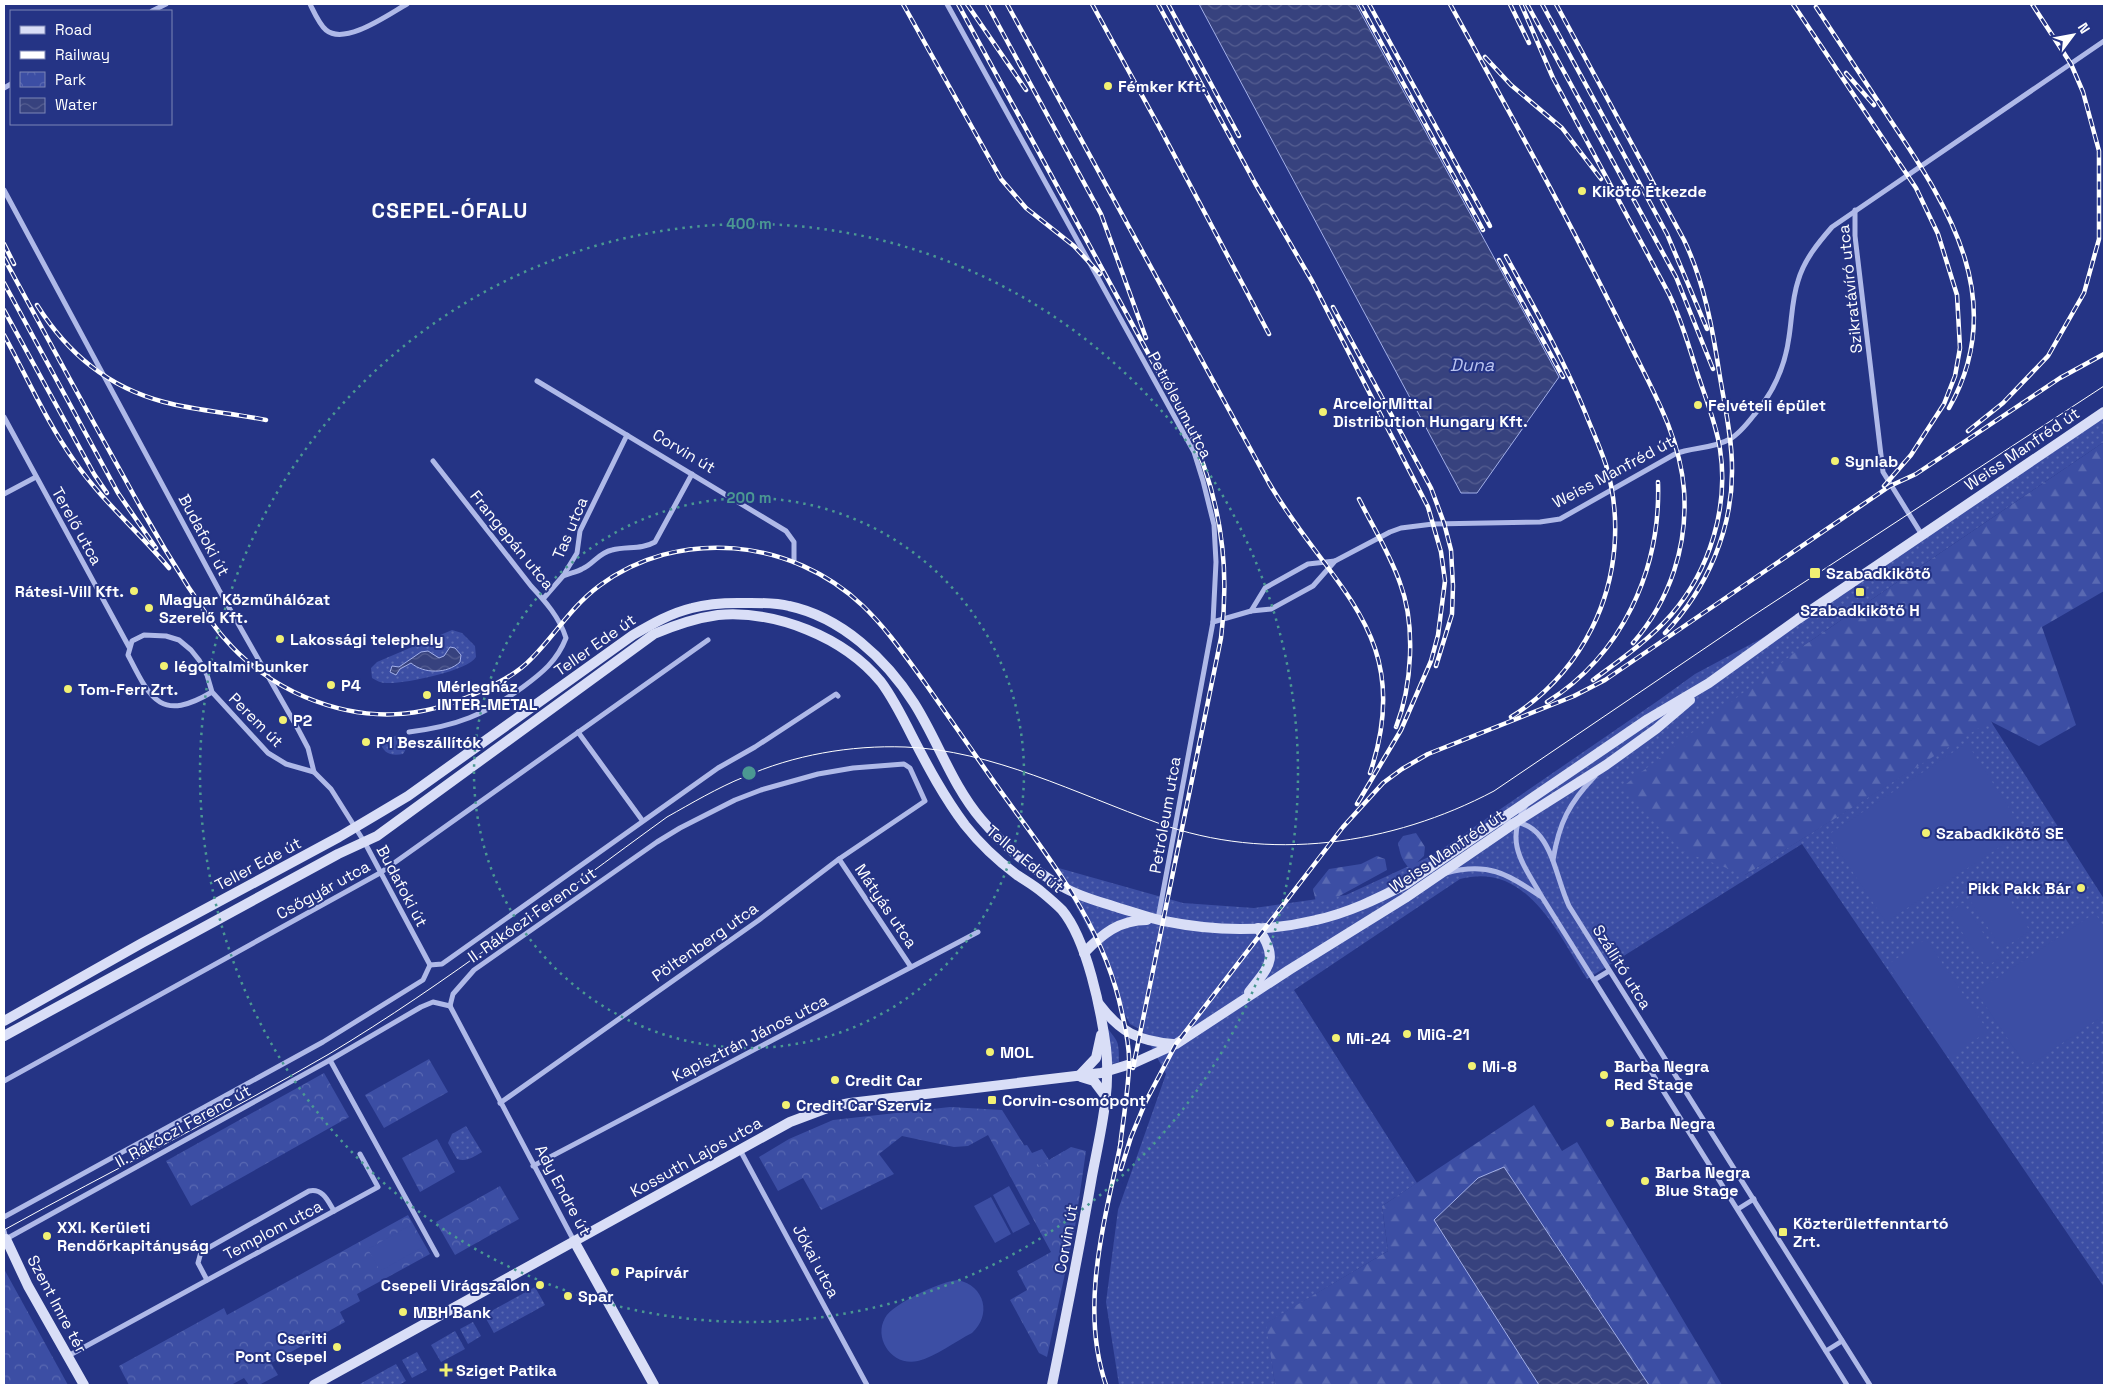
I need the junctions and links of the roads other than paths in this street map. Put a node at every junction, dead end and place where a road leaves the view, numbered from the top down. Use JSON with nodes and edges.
{"nodes":[{"id":1,"x":166,"y":4,"type":"edge"},
{"id":2,"x":310,"y":4,"type":"edge"},
{"id":3,"x":407,"y":4,"type":"edge"},
{"id":4,"x":947,"y":4,"type":"edge"},
{"id":5,"x":154,"y":10,"type":"edge"},
{"id":6,"x":2104,"y":41,"type":"edge"},
{"id":7,"x":4,"y":190,"type":"edge"},
{"id":8,"x":1855,"y":210,"type":"junction"},
{"id":9,"x":537,"y":380,"type":"dead end"},
{"id":10,"x":2104,"y":412,"type":"edge"},
{"id":11,"x":4,"y":417,"type":"edge"},
{"id":12,"x":626,"y":435,"type":"junction"},
{"id":13,"x":433,"y":461,"type":"dead end"},
{"id":14,"x":692,"y":474,"type":"junction"},
{"id":15,"x":36,"y":477,"type":"junction"},
{"id":16,"x":4,"y":494,"type":"edge"},
{"id":17,"x":1922,"y":535,"type":"junction"},
{"id":18,"x":1335,"y":561,"type":"junction"},
{"id":19,"x":794,"y":562,"type":"dead end"},
{"id":20,"x":563,"y":576,"type":"junction"},
{"id":21,"x":543,"y":599,"type":"junction"},
{"id":22,"x":1251,"y":611,"type":"junction"},
{"id":23,"x":1213,"y":622,"type":"junction"},
{"id":24,"x":708,"y":640,"type":"dead end"},
{"id":25,"x":129,"y":647,"type":"junction"},
{"id":26,"x":1709,"y":683,"type":"junction"},
{"id":27,"x":212,"y":692,"type":"junction"},
{"id":28,"x":838,"y":696,"type":"dead end"},
{"id":29,"x":409,"y":732,"type":"dead end"},
{"id":30,"x":578,"y":732,"type":"junction"},
{"id":31,"x":1606,"y":764,"type":"junction"},
{"id":32,"x":314,"y":772,"type":"junction"},
{"id":33,"x":1530,"y":798,"type":"junction"},
{"id":34,"x":925,"y":801,"type":"joint"},
{"id":35,"x":642,"y":820,"type":"junction"},
{"id":36,"x":1496,"y":822,"type":"junction"},
{"id":37,"x":1516,"y":822,"type":"junction"},
{"id":38,"x":355,"y":828,"type":"junction"},
{"id":39,"x":365,"y":843,"type":"junction"},
{"id":40,"x":839,"y":859,"type":"junction"},
{"id":41,"x":1553,"y":861,"type":"junction"},
{"id":42,"x":380,"y":872,"type":"junction"},
{"id":43,"x":1441,"y":874,"type":"junction"},
{"id":44,"x":1542,"y":898,"type":"junction"},
{"id":45,"x":1158,"y":920,"type":"junction"},
{"id":46,"x":1258,"y":928,"type":"junction"},
{"id":47,"x":978,"y":932,"type":"dead end"},
{"id":48,"x":1084,"y":953,"type":"junction"},
{"id":49,"x":430,"y":965,"type":"junction"},
{"id":50,"x":911,"y":967,"type":"junction"},
{"id":51,"x":1609,"y":971,"type":"junction"},
{"id":52,"x":1594,"y":980,"type":"junction"},
{"id":53,"x":1244,"y":998,"type":"junction"},
{"id":54,"x":1097,"y":1002,"type":"junction"},
{"id":55,"x":450,"y":1006,"type":"junction"},
{"id":56,"x":4,"y":1021,"type":"edge"},
{"id":57,"x":1102,"y":1024,"type":"junction"},
{"id":58,"x":4,"y":1036,"type":"edge"},
{"id":59,"x":1176,"y":1044,"type":"junction"},
{"id":60,"x":330,"y":1060,"type":"junction"},
{"id":61,"x":1129,"y":1064,"type":"junction"},
{"id":62,"x":1108,"y":1072,"type":"junction"},
{"id":63,"x":1079,"y":1076,"type":"junction"},
{"id":64,"x":4,"y":1081,"type":"edge"},
{"id":65,"x":1680,"y":1081,"type":"junction"},
{"id":66,"x":1664,"y":1091,"type":"junction"},
{"id":67,"x":1106,"y":1097,"type":"junction"},
{"id":68,"x":500,"y":1103,"type":"junction"},
{"id":69,"x":740,"y":1150,"type":"junction"},
{"id":70,"x":360,"y":1154,"type":"dead end"},
{"id":71,"x":533,"y":1166,"type":"junction"},
{"id":72,"x":1754,"y":1199,"type":"junction"},
{"id":73,"x":1738,"y":1209,"type":"junction"},
{"id":74,"x":334,"y":1211,"type":"junction"},
{"id":75,"x":4,"y":1217,"type":"edge"},
{"id":76,"x":5,"y":1237,"type":"edge"},
{"id":77,"x":574,"y":1241,"type":"junction"},
{"id":78,"x":438,"y":1255,"type":"dead end"},
{"id":79,"x":207,"y":1280,"type":"junction"},
{"id":80,"x":1842,"y":1341,"type":"junction"},
{"id":81,"x":1826,"y":1351,"type":"junction"},
{"id":82,"x":68,"y":1357,"type":"junction"},
{"id":83,"x":84,"y":1385,"type":"edge"},
{"id":84,"x":314,"y":1385,"type":"edge"},
{"id":85,"x":654,"y":1385,"type":"edge"},
{"id":86,"x":867,"y":1385,"type":"edge"},
{"id":87,"x":1052,"y":1385,"type":"edge"},
{"id":88,"x":1847,"y":1385,"type":"edge"},
{"id":89,"x":1870,"y":1385,"type":"edge"}],
"edges":[{"from":1,"to":5,"type":"street"},
{"from":2,"to":3,"type":"street"},
{"from":4,"to":23,"type":"street","name":"Petróleum utca"},
{"from":6,"to":8,"type":"street","name":"Szikratávíró utca"},
{"from":7,"to":32,"type":"street","name":"Budafoki út"},
{"from":8,"to":17,"type":"street","name":"Szikratávíró utca"},
{"from":8,"to":18,"type":"street","name":"Weiss Manfréd út"},
{"from":9,"to":12,"type":"street","name":"Corvin út"},
{"from":10,"to":17,"type":"main road","name":"Weiss Manfréd út"},
{"from":11,"to":15,"type":"street","name":"Terelő utca"},
{"from":12,"to":14,"type":"street","name":"Corvin út"},
{"from":12,"to":20,"type":"street","name":"Tas utca"},
{"from":13,"to":21,"type":"street","name":"Frangepán utca"},
{"from":14,"to":19,"type":"street","name":"Corvin út"},
{"from":14,"to":20,"type":"street"},
{"from":15,"to":16,"type":"street"},
{"from":15,"to":25,"type":"street","name":"Terelő utca"},
{"from":17,"to":26,"type":"main road","name":"Weiss Manfréd út"},
{"from":18,"to":22,"type":"street","name":"Weiss Manfréd út"},
{"from":18,"to":22,"type":"street","name":"Weiss Manfréd út"},
{"from":20,"to":21,"type":"street","name":"Tas utca"},
{"from":21,"to":29,"type":"street","name":"Frangepán utca"},
{"from":22,"to":23,"type":"street","name":"Weiss Manfréd út"},
{"from":23,"to":45,"type":"street","name":"Petróleum utca"},
{"from":24,"to":30,"type":"street","name":"Csőgyár utca"},
{"from":25,"to":27,"type":"street","name":"Perem út"},
{"from":25,"to":27,"type":"street","name":"Perem út"},
{"from":26,"to":31,"type":"main road","name":"Weiss Manfréd út"},
{"from":26,"to":33,"type":"main road","name":"Weiss Manfréd út"},
{"from":27,"to":32,"type":"street","name":"Perem út"},
{"from":28,"to":35,"type":"street","name":"II. Rákóczi Ferenc út"},
{"from":30,"to":35,"type":"street"},
{"from":30,"to":42,"type":"street","name":"Csőgyár utca"},
{"from":31,"to":37,"type":"main road","name":"Weiss Manfréd út"},
{"from":31,"to":41,"type":"street","name":"Szállító utca"},
{"from":32,"to":38,"type":"street","name":"Budafoki út"},
{"from":33,"to":36,"type":"main road","name":"Weiss Manfréd út"},
{"from":33,"to":37,"type":"street"},
{"from":34,"to":40,"type":"street","name":"Pöltenberg utca"},
{"from":34,"to":55,"type":"street","name":"II. Rákóczi Ferenc út"},
{"from":35,"to":49,"type":"street","name":"II. Rákóczi Ferenc út"},
{"from":36,"to":37,"type":"street"},
{"from":36,"to":46,"type":"main road","name":"Weiss Manfréd út"},
{"from":37,"to":41,"type":"street","name":"Szállító utca"},
{"from":37,"to":43,"type":"main road","name":"Weiss Manfréd út"},
{"from":37,"to":44,"type":"street","name":"Szállító utca"},
{"from":38,"to":39,"type":"street","name":"Budafoki út"},
{"from":38,"to":45,"type":"main road","name":"Teller Ede út"},
{"from":38,"to":56,"type":"main road","name":"Teller Ede út"},
{"from":39,"to":42,"type":"street","name":"Budafoki út"},
{"from":39,"to":48,"type":"main road","name":"Teller Ede út"},
{"from":39,"to":58,"type":"main road","name":"Teller Ede út"},
{"from":40,"to":50,"type":"street","name":"Mátyás utca"},
{"from":40,"to":68,"type":"street","name":"Pöltenberg utca"},
{"from":41,"to":51,"type":"street","name":"Szállító utca"},
{"from":42,"to":49,"type":"street","name":"Budafoki út"},
{"from":42,"to":64,"type":"street","name":"Csőgyár utca"},
{"from":43,"to":44,"type":"street","name":"Szállító utca"},
{"from":43,"to":53,"type":"main road","name":"Weiss Manfréd út"},
{"from":44,"to":52,"type":"street","name":"Szállító utca"},
{"from":45,"to":46,"type":"main road","name":"Weiss Manfréd út"},
{"from":45,"to":48,"type":"main road"},
{"from":46,"to":53,"type":"main road","name":"Weiss Manfréd út"},
{"from":47,"to":50,"type":"street","name":"Kapisztrán János utca"},
{"from":48,"to":54,"type":"main road"},
{"from":49,"to":75,"type":"street","name":"II. Rákóczi Ferenc út"},
{"from":50,"to":71,"type":"street","name":"Kapisztrán János utca"},
{"from":51,"to":52,"type":"street"},
{"from":51,"to":65,"type":"street","name":"Szállító utca"},
{"from":52,"to":66,"type":"street","name":"Szállító utca"},
{"from":53,"to":59,"type":"main road","name":"Weiss Manfréd út"},
{"from":54,"to":57,"type":"main road"},
{"from":54,"to":59,"type":"main road"},
{"from":55,"to":60,"type":"street","name":"II. Rákóczi Ferenc út"},
{"from":55,"to":68,"type":"street","name":"Ady Endre út"},
{"from":57,"to":62,"type":"main road","name":"Corvin út"},
{"from":57,"to":63,"type":"main road"},
{"from":59,"to":61,"type":"main road","name":"Weiss Manfréd út"},
{"from":60,"to":76,"type":"street","name":"II. Rákóczi Ferenc út"},
{"from":60,"to":78,"type":"street"},
{"from":61,"to":62,"type":"main road","name":"Kossuth Lajos utca"},
{"from":61,"to":67,"type":"main road"},
{"from":62,"to":63,"type":"main road","name":"Kossuth Lajos utca"},
{"from":62,"to":67,"type":"main road","name":"Corvin út"},
{"from":63,"to":67,"type":"main road"},
{"from":63,"to":69,"type":"main road","name":"Kossuth Lajos utca"},
{"from":65,"to":66,"type":"street"},
{"from":65,"to":72,"type":"street","name":"Szállító utca"},
{"from":66,"to":73,"type":"street","name":"Szállító utca"},
{"from":67,"to":87,"type":"main road","name":"Corvin út"},
{"from":68,"to":71,"type":"street","name":"Ady Endre út"},
{"from":69,"to":77,"type":"main road","name":"Kossuth Lajos utca"},
{"from":69,"to":86,"type":"street","name":"Jókai utca"},
{"from":70,"to":74,"type":"street","name":"Templom utca"},
{"from":71,"to":77,"type":"street","name":"Ady Endre út"},
{"from":72,"to":73,"type":"street"},
{"from":72,"to":80,"type":"street","name":"Szállító utca"},
{"from":73,"to":81,"type":"street","name":"Szállító utca"},
{"from":74,"to":79,"type":"street","name":"Templom utca"},
{"from":74,"to":79,"type":"street"},
{"from":76,"to":82,"type":"main road","name":"Szent Imre tér"},
{"from":77,"to":84,"type":"main road","name":"Kossuth Lajos utca"},
{"from":77,"to":85,"type":"main road","name":"Ady Endre út"},
{"from":79,"to":82,"type":"street","name":"Templom utca"},
{"from":80,"to":81,"type":"street"},
{"from":80,"to":89,"type":"street","name":"Szállító utca"},
{"from":81,"to":88,"type":"street","name":"Szállító utca"},
{"from":82,"to":83,"type":"main road","name":"Szent Imre tér"}]}
